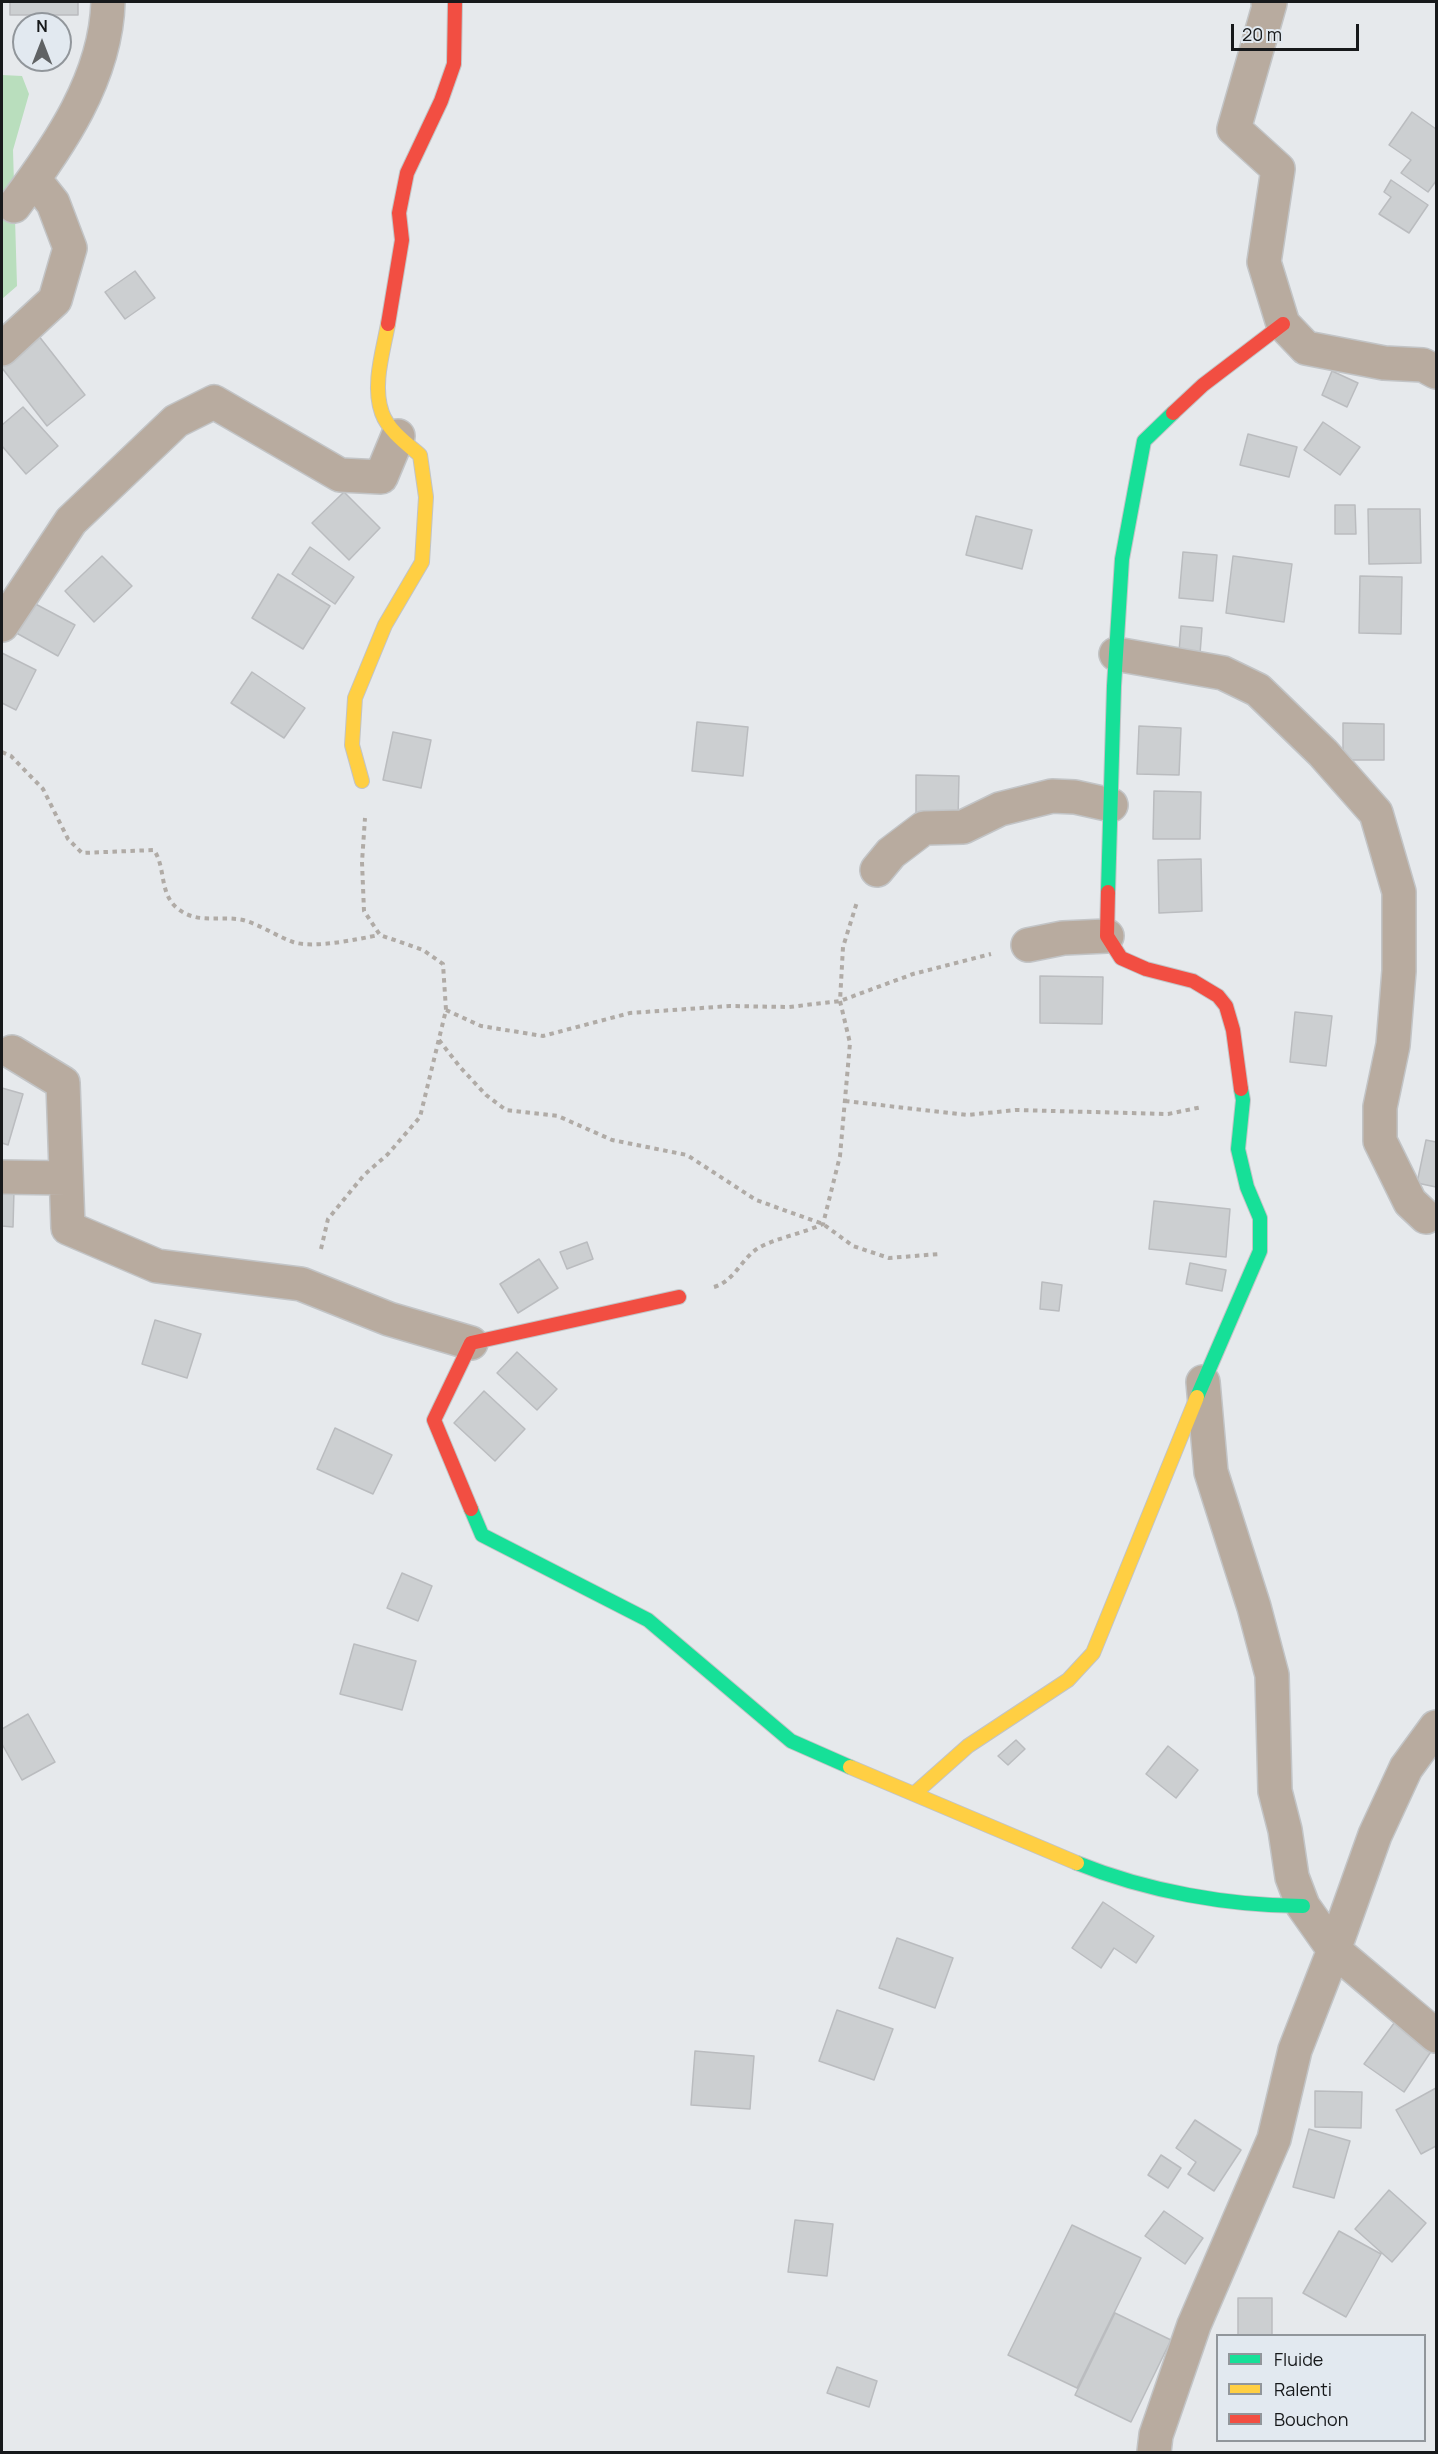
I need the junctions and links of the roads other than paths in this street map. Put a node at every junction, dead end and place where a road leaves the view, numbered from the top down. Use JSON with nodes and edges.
{"nodes":[{"id":1,"x":108,"y":2,"type":"edge"},
{"id":2,"x":456,"y":2,"type":"edge"},
{"id":3,"x":1268,"y":2,"type":"edge"},
{"id":4,"x":34,"y":179,"type":"junction"},
{"id":5,"x":14,"y":206,"type":"dead end"},
{"id":6,"x":1283,"y":324,"type":"junction"},
{"id":7,"x":2,"y":349,"type":"edge"},
{"id":8,"x":1437,"y":372,"type":"edge"},
{"id":9,"x":398,"y":436,"type":"junction"},
{"id":10,"x":2,"y":625,"type":"edge"},
{"id":11,"x":1116,"y":654,"type":"junction"},
{"id":12,"x":362,"y":781,"type":"road end"},
{"id":13,"x":1111,"y":805,"type":"junction"},
{"id":14,"x":877,"y":870,"type":"road end"},
{"id":15,"x":1107,"y":936,"type":"junction"},
{"id":16,"x":1028,"y":945,"type":"road end"},
{"id":17,"x":12,"y":1052,"type":"dead end"},
{"id":18,"x":2,"y":1177,"type":"edge"},
{"id":19,"x":66,"y":1178,"type":"junction"},
{"id":20,"x":1426,"y":1217,"type":"dead end"},
{"id":21,"x":679,"y":1297,"type":"road end"},
{"id":22,"x":471,"y":1343,"type":"junction"},
{"id":23,"x":1203,"y":1382,"type":"junction"},
{"id":24,"x":1437,"y":1727,"type":"edge"},
{"id":25,"x":914,"y":1794,"type":"junction"},
{"id":26,"x":1303,"y":1906,"type":"junction"},
{"id":27,"x":1334,"y":1950,"type":"junction"},
{"id":28,"x":1437,"y":2036,"type":"edge"},
{"id":29,"x":1154,"y":2452,"type":"edge"}],
"edges":[{"from":1,"to":4,"type":"street"},
{"from":2,"to":9,"type":"street"},
{"from":3,"to":6,"type":"street"},
{"from":4,"to":5,"type":"street"},
{"from":4,"to":7,"type":"street"},
{"from":6,"to":8,"type":"street"},
{"from":6,"to":11,"type":"street"},
{"from":9,"to":10,"type":"street"},
{"from":9,"to":12,"type":"street"},
{"from":11,"to":13,"type":"street"},
{"from":11,"to":20,"type":"street"},
{"from":13,"to":14,"type":"street"},
{"from":13,"to":15,"type":"street"},
{"from":15,"to":16,"type":"street"},
{"from":15,"to":23,"type":"street"},
{"from":17,"to":19,"type":"street"},
{"from":18,"to":19,"type":"street"},
{"from":19,"to":22,"type":"street"},
{"from":21,"to":22,"type":"street"},
{"from":22,"to":25,"type":"street"},
{"from":23,"to":25,"type":"street"},
{"from":23,"to":26,"type":"street"},
{"from":24,"to":27,"type":"street"},
{"from":25,"to":26,"type":"street"},
{"from":26,"to":27,"type":"street"},
{"from":27,"to":28,"type":"street"},
{"from":27,"to":29,"type":"street"}]}
